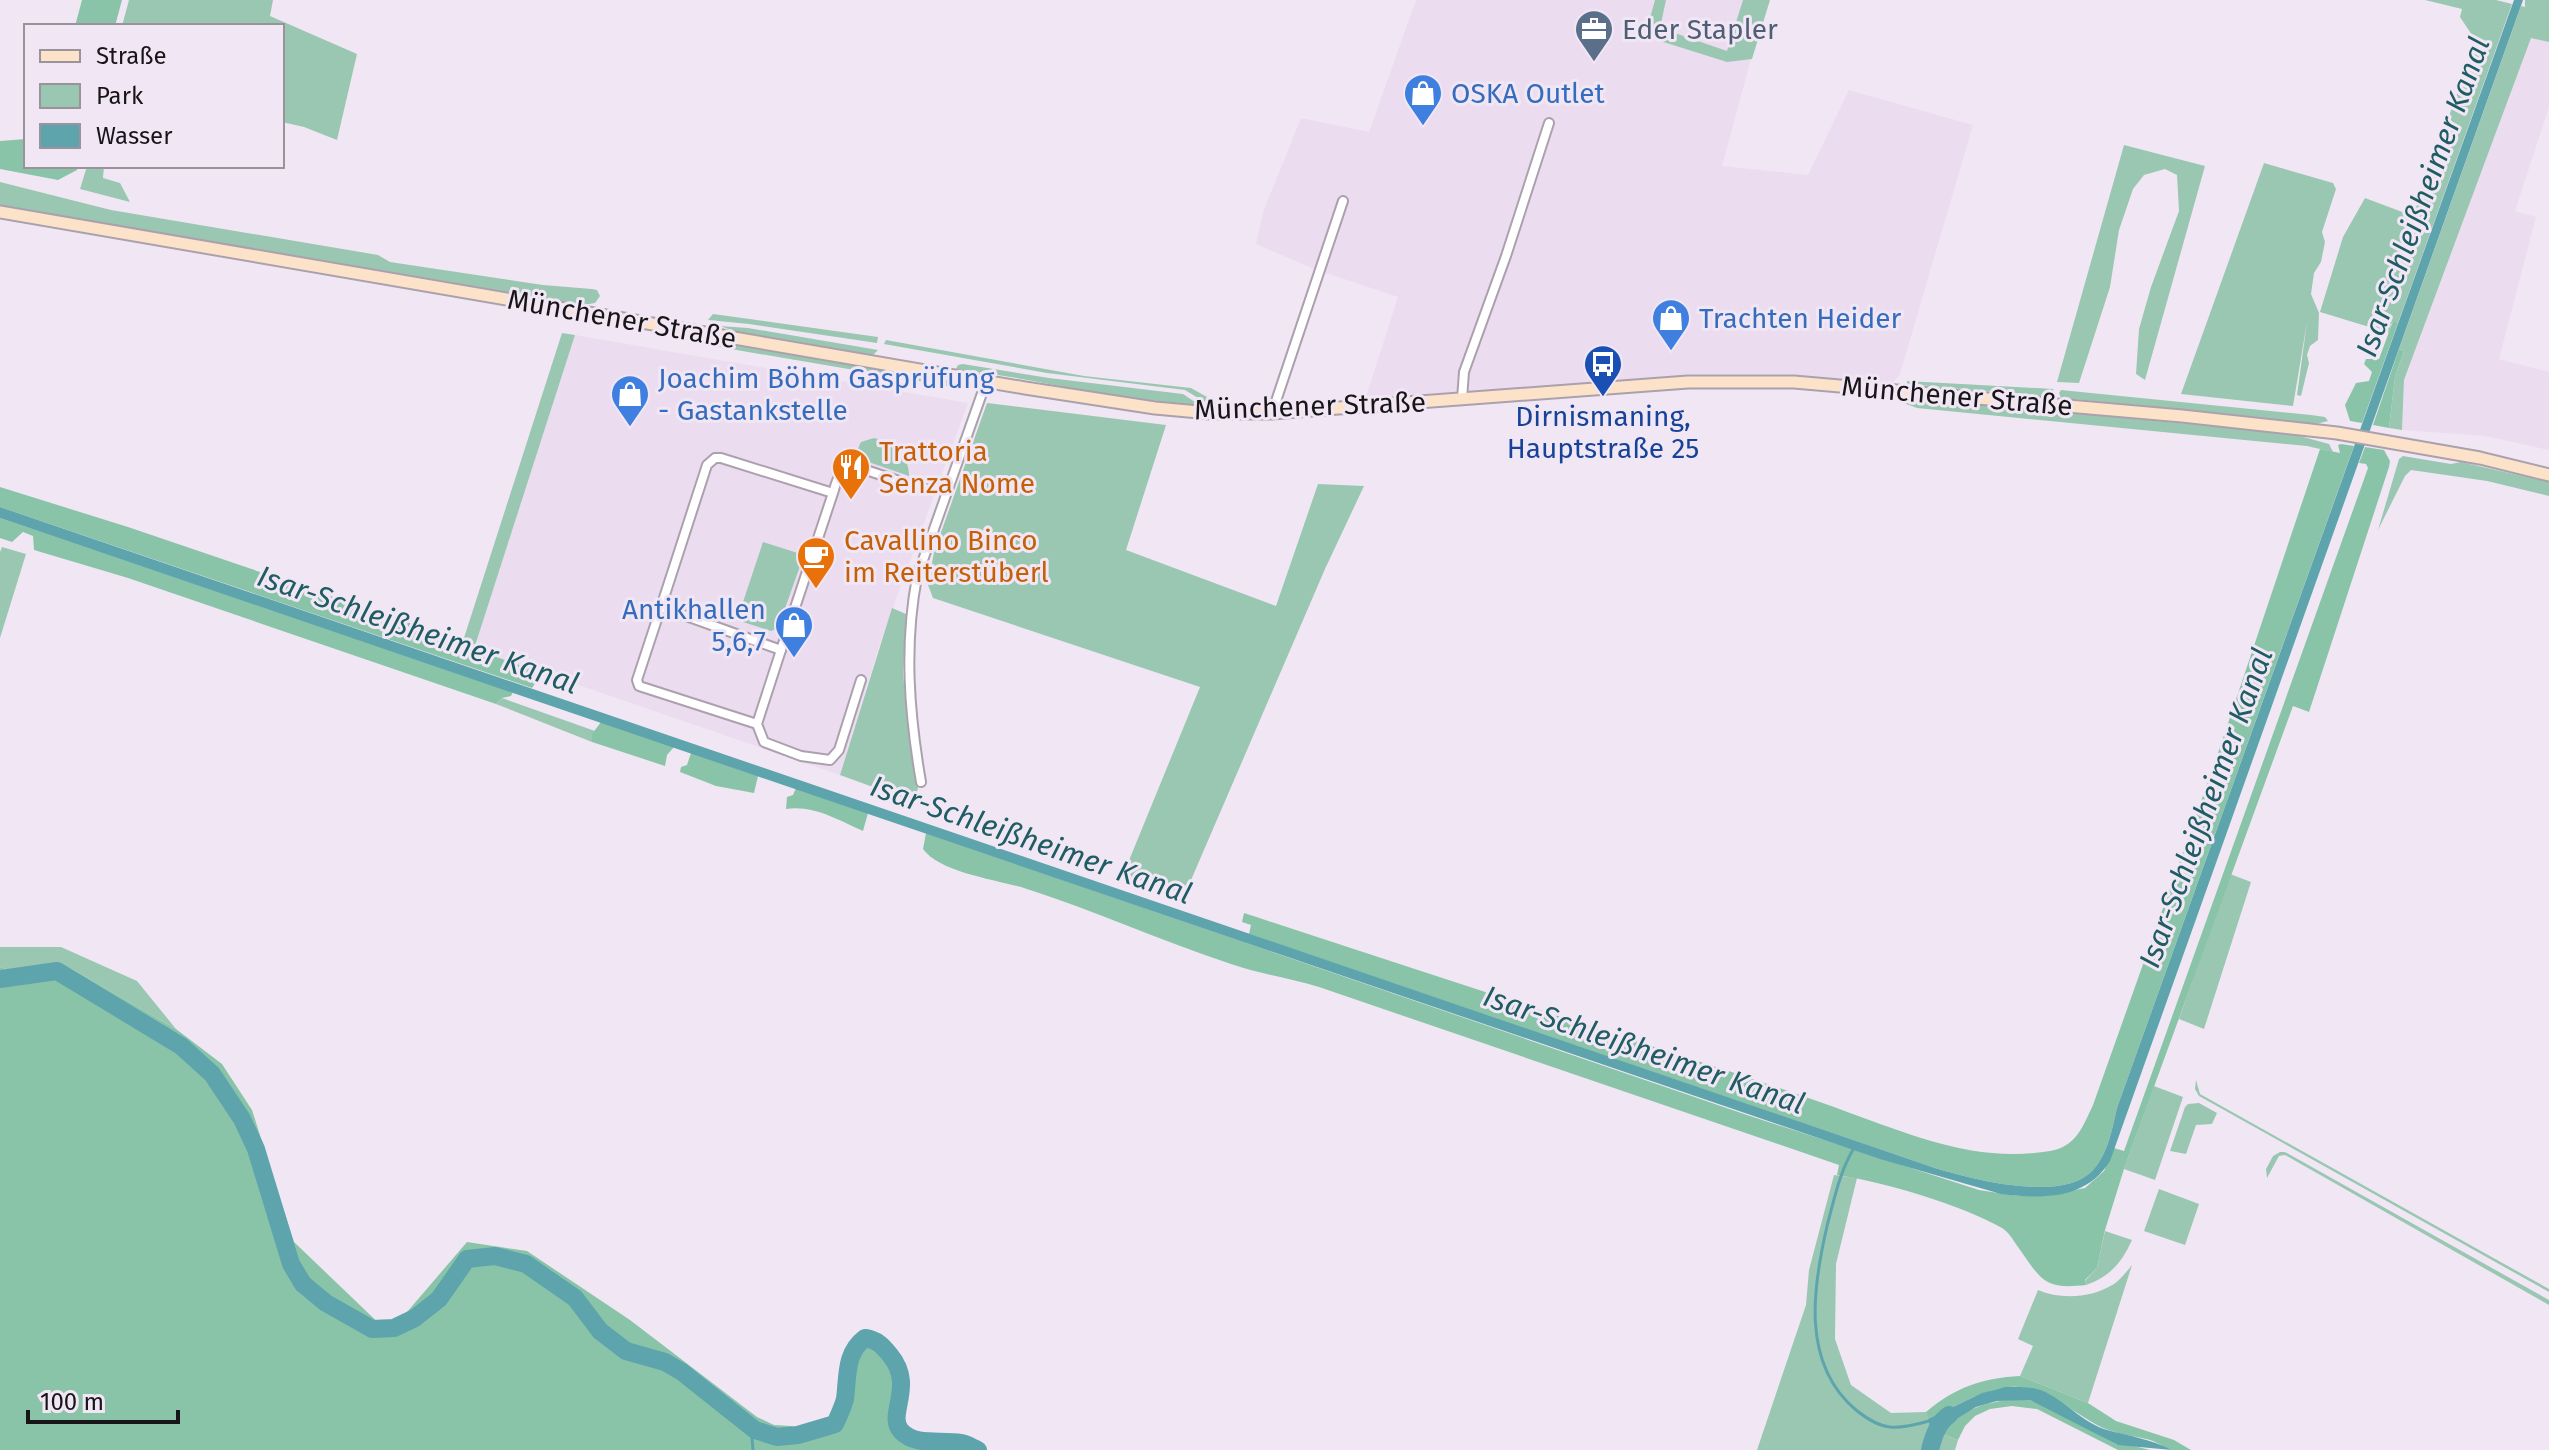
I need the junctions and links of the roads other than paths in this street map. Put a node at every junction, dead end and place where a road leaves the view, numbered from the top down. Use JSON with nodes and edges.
{"nodes":[{"id":1,"x":1549,"y":123,"type":"dead end"},
{"id":2,"x":1343,"y":201,"type":"dead end"},
{"id":3,"x":0,"y":212,"type":"edge"},
{"id":4,"x":986,"y":382,"type":"junction"},
{"id":5,"x":1462,"y":399,"type":"junction"},
{"id":6,"x":1273,"y":409,"type":"junction"},
{"id":7,"x":2549,"y":475,"type":"edge"},
{"id":8,"x":948,"y":488,"type":"junction"},
{"id":9,"x":833,"y":493,"type":"junction"},
{"id":10,"x":661,"y":607,"type":"junction"},
{"id":11,"x":781,"y":650,"type":"junction"},
{"id":12,"x":861,"y":680,"type":"dead end"},
{"id":13,"x":757,"y":724,"type":"junction"},
{"id":14,"x":921,"y":782,"type":"dead end"}],
"edges":[{"from":1,"to":5,"type":"street"},
{"from":2,"to":6,"type":"street"},
{"from":3,"to":4,"type":"main road","name":"Münchener Straße"},
{"from":4,"to":6,"type":"main road","name":"Münchener Straße"},
{"from":4,"to":8,"type":"street"},
{"from":5,"to":6,"type":"main road","name":"Münchener Straße"},
{"from":5,"to":7,"type":"main road","name":"Münchener Straße"},
{"from":8,"to":9,"type":"street"},
{"from":8,"to":14,"type":"street"},
{"from":9,"to":10,"type":"street"},
{"from":9,"to":11,"type":"street"},
{"from":10,"to":11,"type":"street"},
{"from":10,"to":13,"type":"street"},
{"from":11,"to":13,"type":"street"},
{"from":12,"to":13,"type":"street"}]}
